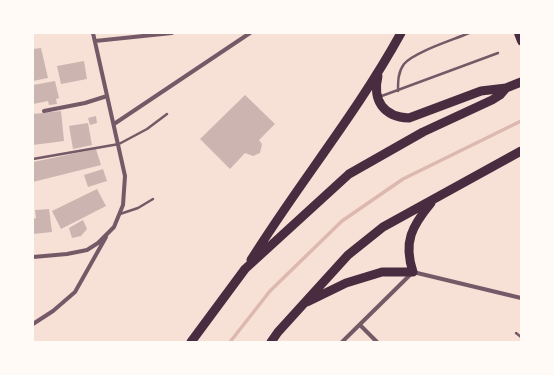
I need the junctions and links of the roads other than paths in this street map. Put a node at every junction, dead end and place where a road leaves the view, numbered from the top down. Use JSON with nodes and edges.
{"nodes":[{"id":1,"x":93,"y":33,"type":"edge"},
{"id":2,"x":172,"y":33,"type":"edge"},
{"id":3,"x":250,"y":33,"type":"edge"},
{"id":4,"x":401,"y":33,"type":"edge"},
{"id":5,"x":469,"y":33,"type":"edge"},
{"id":6,"x":518,"y":33,"type":"edge"},
{"id":7,"x":95,"y":40,"type":"junction"},
{"id":8,"x":521,"y":41,"type":"edge"},
{"id":9,"x":498,"y":53,"type":"dead end"},
{"id":10,"x":379,"y":73,"type":"junction"},
{"id":11,"x":521,"y":82,"type":"edge"},
{"id":12,"x":506,"y":88,"type":"junction"},
{"id":13,"x":398,"y":91,"type":"junction"},
{"id":14,"x":107,"y":96,"type":"junction"},
{"id":15,"x":379,"y":98,"type":"junction"},
{"id":16,"x":44,"y":111,"type":"dead end"},
{"id":17,"x":167,"y":114,"type":"dead end"},
{"id":18,"x":114,"y":124,"type":"junction"},
{"id":19,"x":119,"y":144,"type":"junction"},
{"id":20,"x":521,"y":151,"type":"edge"},
{"id":21,"x":33,"y":159,"type":"edge"},
{"id":22,"x":152,"y":198,"type":"dead end"},
{"id":23,"x":435,"y":199,"type":"junction"},
{"id":24,"x":120,"y":214,"type":"junction"},
{"id":25,"x":107,"y":235,"type":"junction"},
{"id":26,"x":33,"y":257,"type":"edge"},
{"id":27,"x":245,"y":269,"type":"junction"},
{"id":28,"x":413,"y":272,"type":"junction"},
{"id":29,"x":521,"y":298,"type":"edge"},
{"id":30,"x":302,"y":305,"type":"junction"},
{"id":31,"x":33,"y":324,"type":"edge"},
{"id":32,"x":360,"y":325,"type":"junction"},
{"id":33,"x":516,"y":333,"type":"dead end"},
{"id":34,"x":521,"y":337,"type":"edge"},
{"id":35,"x":191,"y":342,"type":"edge"},
{"id":36,"x":271,"y":342,"type":"edge"},
{"id":37,"x":342,"y":342,"type":"edge"},
{"id":38,"x":377,"y":342,"type":"edge"}],
"edges":[{"from":1,"to":7,"type":"street"},
{"from":2,"to":7,"type":"street"},
{"from":3,"to":18,"type":"street"},
{"from":4,"to":10,"type":"highway"},
{"from":5,"to":13,"type":"lane"},
{"from":6,"to":8,"type":"main road"},
{"from":7,"to":14,"type":"street"},
{"from":9,"to":13,"type":"lane"},
{"from":10,"to":15,"type":"highway"},
{"from":10,"to":27,"type":"highway"},
{"from":11,"to":12,"type":"highway"},
{"from":12,"to":15,"type":"highway"},
{"from":12,"to":27,"type":"highway"},
{"from":13,"to":15,"type":"lane"},
{"from":14,"to":16,"type":"street"},
{"from":14,"to":18,"type":"street"},
{"from":17,"to":19,"type":"lane"},
{"from":18,"to":19,"type":"street"},
{"from":19,"to":21,"type":"lane"},
{"from":19,"to":24,"type":"street"},
{"from":20,"to":23,"type":"highway"},
{"from":22,"to":24,"type":"lane"},
{"from":23,"to":28,"type":"highway"},
{"from":23,"to":30,"type":"highway"},
{"from":24,"to":25,"type":"street"},
{"from":25,"to":26,"type":"street"},
{"from":25,"to":31,"type":"street"},
{"from":27,"to":35,"type":"highway"},
{"from":28,"to":29,"type":"street"},
{"from":28,"to":30,"type":"highway"},
{"from":28,"to":32,"type":"street"},
{"from":30,"to":36,"type":"highway"},
{"from":32,"to":37,"type":"street"},
{"from":32,"to":38,"type":"street"},
{"from":33,"to":34,"type":"lane"}]}
